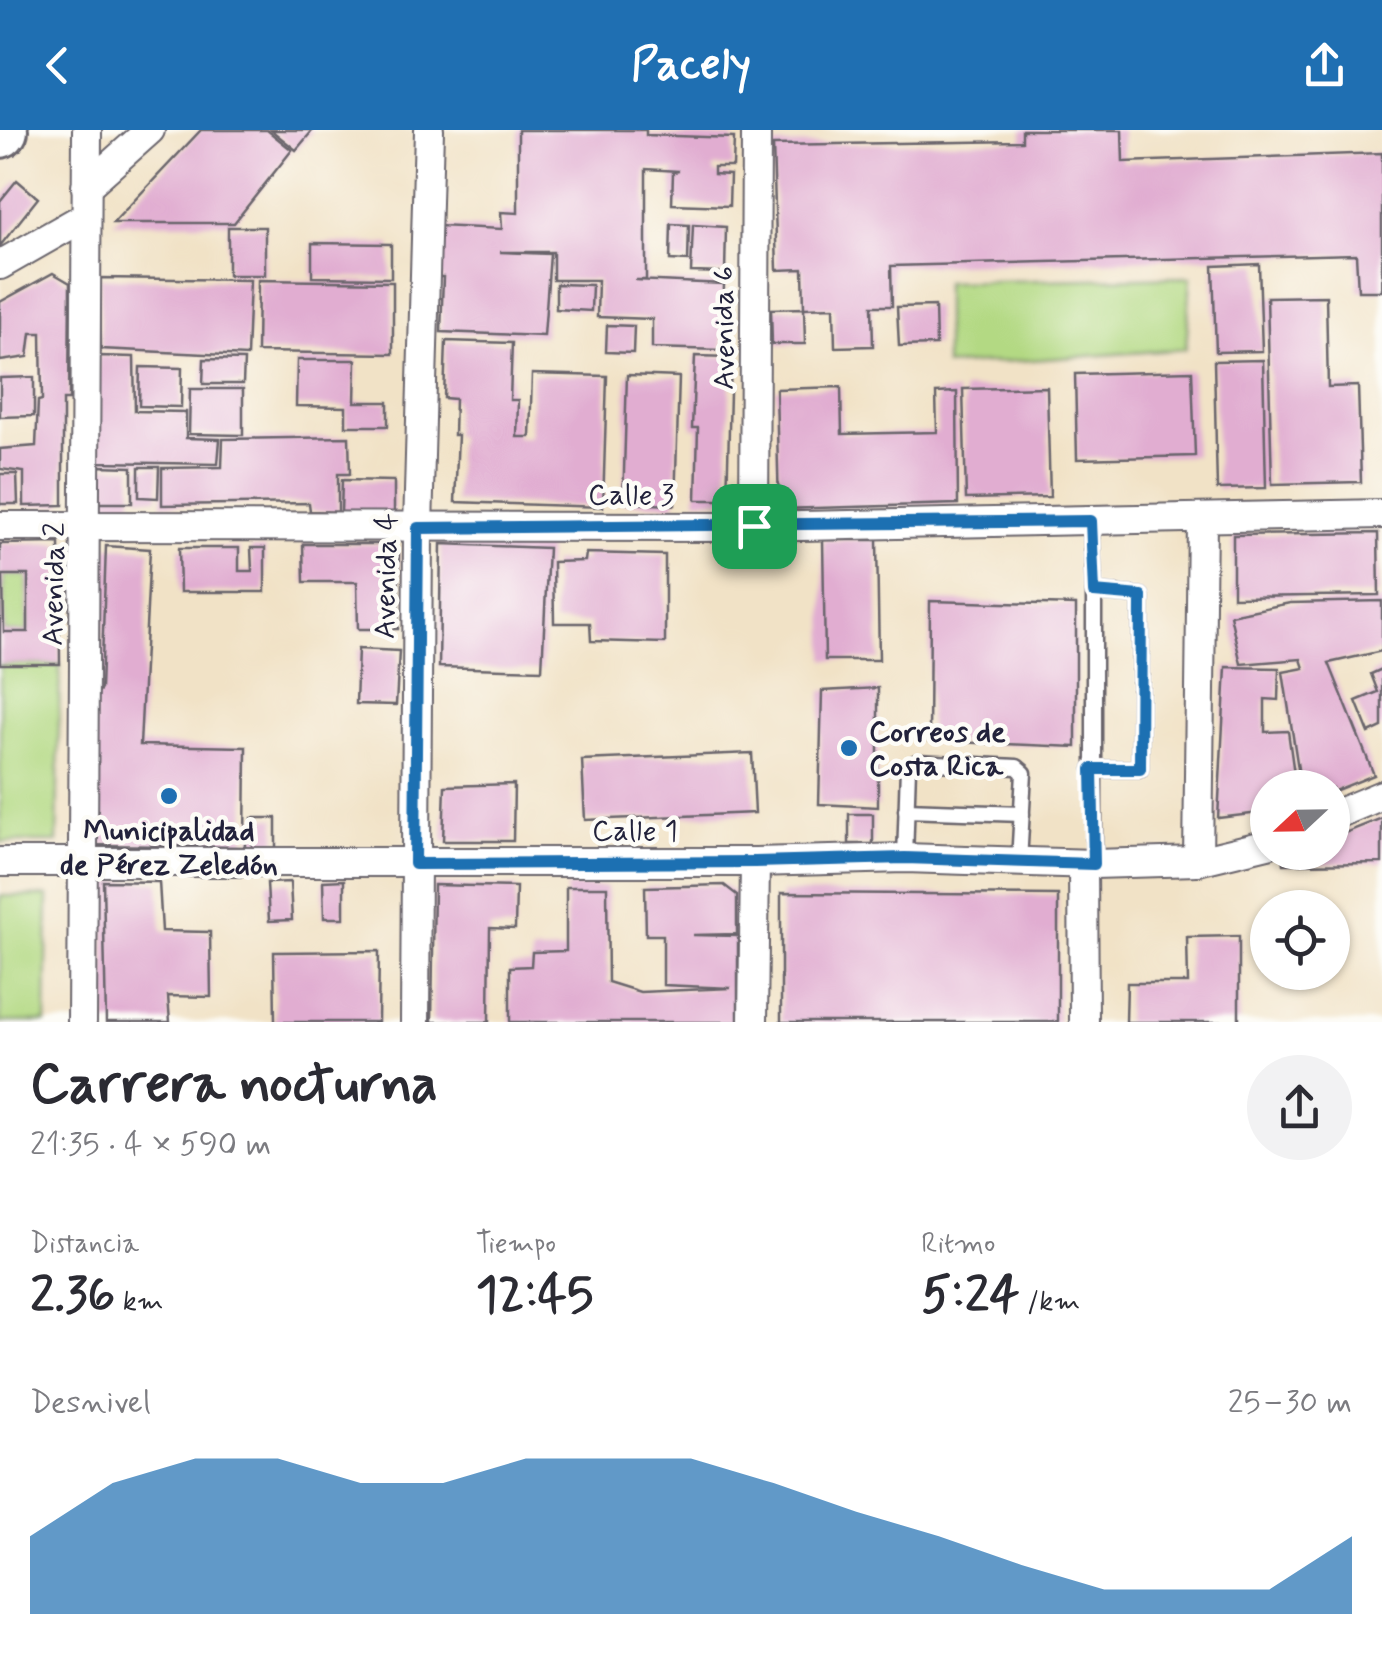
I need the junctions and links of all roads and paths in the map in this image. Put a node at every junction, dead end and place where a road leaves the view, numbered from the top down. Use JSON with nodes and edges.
{"nodes":[{"id":1,"x":150,"y":130,"type":"edge"},
{"id":2,"x":430,"y":130,"type":"edge"},
{"id":3,"x":756,"y":130,"type":"edge"},
{"id":4,"x":81,"y":136,"type":"edge"},
{"id":5,"x":86,"y":187,"type":"junction"},
{"id":6,"x":86,"y":216,"type":"junction"},
{"id":7,"x":0,"y":265,"type":"edge"},
{"id":8,"x":1382,"y":514,"type":"edge"},
{"id":9,"x":1202,"y":519,"type":"junction"},
{"id":10,"x":1091,"y":521,"type":"junction"},
{"id":11,"x":0,"y":526,"type":"edge"},
{"id":12,"x":86,"y":526,"type":"junction"},
{"id":13,"x":754,"y":526,"type":"junction"},
{"id":14,"x":418,"y":528,"type":"junction"},
{"id":15,"x":1094,"y":592,"type":"junction"},
{"id":16,"x":1092,"y":769,"type":"junction"},
{"id":17,"x":1382,"y":795,"type":"edge"},
{"id":18,"x":1350,"y":808,"type":"edge"},
{"id":19,"x":906,"y":810,"type":"junction"},
{"id":20,"x":1022,"y":814,"type":"junction"},
{"id":21,"x":1250,"y":848,"type":"edge"},
{"id":22,"x":905,"y":858,"type":"junction"},
{"id":23,"x":1198,"y":861,"type":"junction"},
{"id":24,"x":0,"y":862,"type":"edge"},
{"id":25,"x":81,"y":862,"type":"junction"},
{"id":26,"x":755,"y":862,"type":"junction"},
{"id":27,"x":1019,"y":862,"type":"junction"},
{"id":28,"x":415,"y":864,"type":"junction"},
{"id":29,"x":1088,"y":864,"type":"junction"},
{"id":30,"x":82,"y":1022,"type":"edge"},
{"id":31,"x":414,"y":1022,"type":"edge"},
{"id":32,"x":754,"y":1022,"type":"edge"},
{"id":33,"x":1084,"y":1022,"type":"edge"}],
"edges":[{"from":1,"to":5,"type":"street"},
{"from":2,"to":14,"type":"street","name":"Avenida 4"},
{"from":3,"to":13,"type":"street","name":"Avenida 6"},
{"from":4,"to":5,"type":"street","name":"Avenida 2"},
{"from":5,"to":6,"type":"street","name":"Avenida 2"},
{"from":6,"to":7,"type":"street"},
{"from":6,"to":12,"type":"street","name":"Avenida 2"},
{"from":8,"to":9,"type":"street","name":"Calle 3"},
{"from":9,"to":10,"type":"street","name":"Calle 3"},
{"from":9,"to":23,"type":"street"},
{"from":10,"to":13,"type":"street","name":"Calle 3"},
{"from":10,"to":15,"type":"lane"},
{"from":11,"to":12,"type":"street","name":"Calle 3"},
{"from":12,"to":14,"type":"street","name":"Calle 3"},
{"from":12,"to":25,"type":"street","name":"Avenida 2"},
{"from":13,"to":14,"type":"street","name":"Calle 3"},
{"from":14,"to":28,"type":"street","name":"Avenida 4"},
{"from":15,"to":16,"type":"lane"},
{"from":15,"to":16,"type":"lane"},
{"from":16,"to":29,"type":"lane"},
{"from":17,"to":18,"type":"street"},
{"from":19,"to":20,"type":"lane"},
{"from":19,"to":20,"type":"lane"},
{"from":19,"to":22,"type":"lane"},
{"from":20,"to":27,"type":"lane"},
{"from":21,"to":23,"type":"street","name":"Calle 1"},
{"from":22,"to":26,"type":"street","name":"Calle 1"},
{"from":22,"to":27,"type":"street","name":"Calle 1"},
{"from":23,"to":29,"type":"street","name":"Calle 1"},
{"from":24,"to":25,"type":"street","name":"Calle 1"},
{"from":25,"to":28,"type":"street","name":"Calle 1"},
{"from":25,"to":30,"type":"street","name":"Avenida 2"},
{"from":26,"to":28,"type":"street","name":"Calle 1"},
{"from":26,"to":32,"type":"street"},
{"from":27,"to":29,"type":"street","name":"Calle 1"},
{"from":28,"to":31,"type":"street","name":"Avenida 4"},
{"from":29,"to":33,"type":"street"}]}
